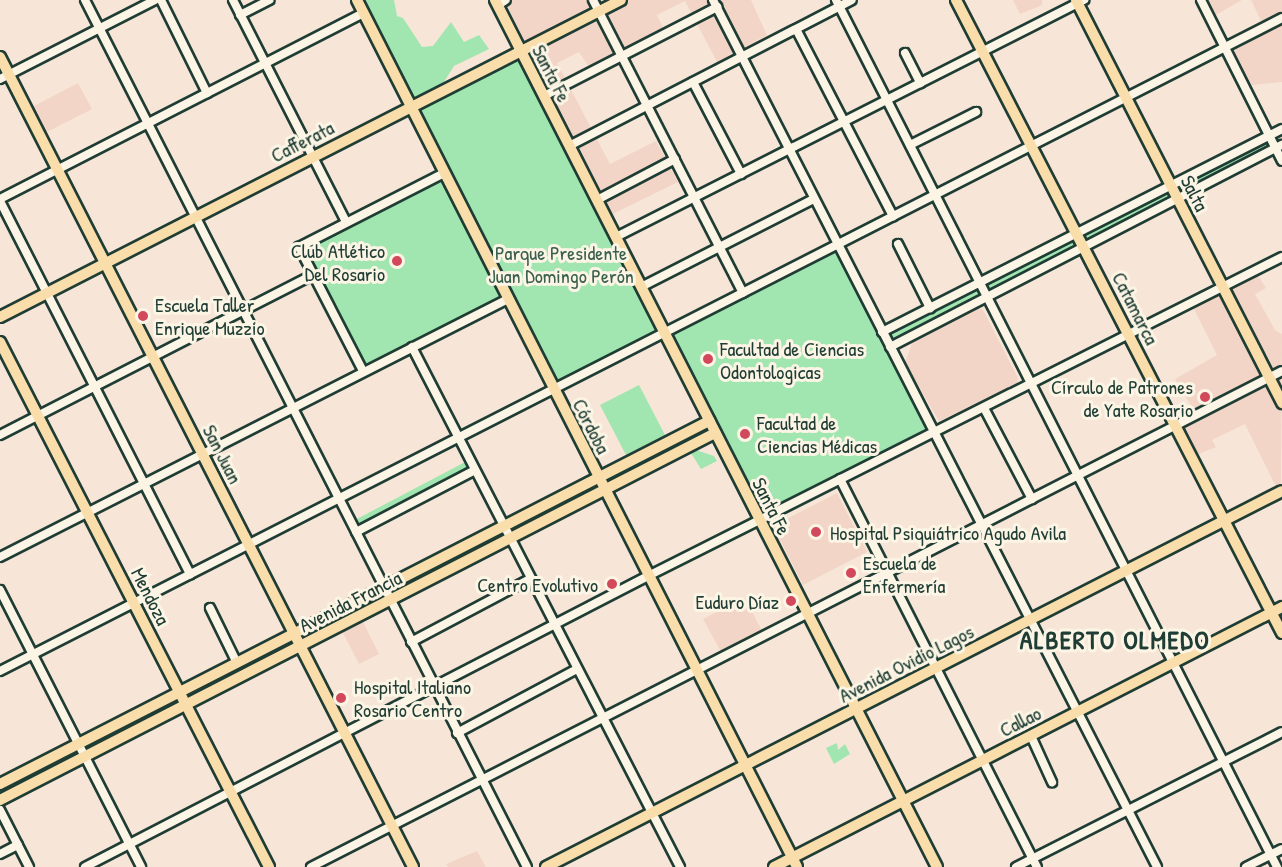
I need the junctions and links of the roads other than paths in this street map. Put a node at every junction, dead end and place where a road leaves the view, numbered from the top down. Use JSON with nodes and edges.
{"nodes":[{"id":1,"x":85,"y":0,"type":"edge"},
{"id":2,"x":155,"y":0,"type":"edge"},
{"id":3,"x":161,"y":0,"type":"edge"},
{"id":4,"x":232,"y":0,"type":"edge"},
{"id":5,"x":269,"y":0,"type":"edge"},
{"id":6,"x":357,"y":0,"type":"edge"},
{"id":7,"x":593,"y":0,"type":"edge"},
{"id":8,"x":621,"y":0,"type":"edge"},
{"id":9,"x":852,"y":0,"type":"edge"},
{"id":10,"x":956,"y":0,"type":"edge"},
{"id":11,"x":1201,"y":0,"type":"edge"},
{"id":12,"x":1079,"y":1,"type":"edge"},
{"id":13,"x":500,"y":2,"type":"edge"},
{"id":14,"x":715,"y":3,"type":"edge"},
{"id":15,"x":838,"y":3,"type":"edge"},
{"id":16,"x":599,"y":11,"type":"junction"},
{"id":17,"x":364,"y":13,"type":"junction"},
{"id":18,"x":240,"y":15,"type":"junction"},
{"id":19,"x":1282,"y":18,"type":"edge"},
{"id":20,"x":99,"y":28,"type":"junction"},
{"id":21,"x":796,"y":29,"type":"junction"},
{"id":22,"x":1225,"y":48,"type":"junction"},
{"id":23,"x":521,"y":50,"type":"junction"},
{"id":24,"x":983,"y":51,"type":"junction"},
{"id":25,"x":905,"y":53,"type":"dead end"},
{"id":26,"x":622,"y":56,"type":"junction"},
{"id":27,"x":0,"y":57,"type":"edge"},
{"id":28,"x":742,"y":57,"type":"junction"},
{"id":29,"x":265,"y":64,"type":"junction"},
{"id":30,"x":4,"y":77,"type":"edge"},
{"id":31,"x":693,"y":82,"type":"junction"},
{"id":32,"x":920,"y":83,"type":"junction"},
{"id":33,"x":207,"y":93,"type":"junction"},
{"id":34,"x":544,"y":96,"type":"junction"},
{"id":35,"x":1126,"y":98,"type":"junction"},
{"id":36,"x":887,"y":100,"type":"junction"},
{"id":37,"x":647,"y":105,"type":"junction"},
{"id":38,"x":410,"y":106,"type":"junction"},
{"id":39,"x":976,"y":112,"type":"dead end"},
{"id":40,"x":845,"y":121,"type":"junction"},
{"id":41,"x":148,"y":123,"type":"junction"},
{"id":42,"x":1282,"y":129,"type":"edge"},
{"id":43,"x":1269,"y":136,"type":"junction"},
{"id":44,"x":1033,"y":145,"type":"junction"},
{"id":45,"x":569,"y":146,"type":"junction"},
{"id":46,"x":910,"y":146,"type":"junction"},
{"id":47,"x":1279,"y":147,"type":"edge"},
{"id":48,"x":789,"y":150,"type":"junction"},
{"id":49,"x":312,"y":157,"type":"junction"},
{"id":50,"x":675,"y":159,"type":"junction"},
{"id":51,"x":1282,"y":161,"type":"edge"},
{"id":52,"x":57,"y":170,"type":"junction"},
{"id":53,"x":444,"y":173,"type":"junction"},
{"id":54,"x":741,"y":174,"type":"junction"},
{"id":55,"x":1170,"y":184,"type":"junction"},
{"id":56,"x":935,"y":195,"type":"junction"},
{"id":57,"x":694,"y":198,"type":"junction"},
{"id":58,"x":814,"y":199,"type":"junction"},
{"id":59,"x":1178,"y":199,"type":"junction"},
{"id":60,"x":0,"y":200,"type":"edge"},
{"id":61,"x":597,"y":200,"type":"junction"},
{"id":62,"x":893,"y":216,"type":"junction"},
{"id":63,"x":194,"y":217,"type":"junction"},
{"id":64,"x":346,"y":222,"type":"junction"},
{"id":65,"x":1077,"y":232,"type":"junction"},
{"id":66,"x":616,"y":237,"type":"junction"},
{"id":67,"x":837,"y":244,"type":"junction"},
{"id":68,"x":898,"y":244,"type":"dead end"},
{"id":69,"x":720,"y":247,"type":"junction"},
{"id":70,"x":1085,"y":247,"type":"junction"},
{"id":71,"x":1282,"y":257,"type":"edge"},
{"id":72,"x":105,"y":263,"type":"junction"},
{"id":73,"x":314,"y":275,"type":"junction"},
{"id":74,"x":978,"y":283,"type":"junction"},
{"id":75,"x":1222,"y":286,"type":"junction"},
{"id":76,"x":641,"y":287,"type":"junction"},
{"id":77,"x":47,"y":293,"type":"junction"},
{"id":78,"x":743,"y":293,"type":"junction"},
{"id":79,"x":508,"y":298,"type":"junction"},
{"id":80,"x":985,"y":298,"type":"junction"},
{"id":81,"x":930,"y":308,"type":"junction"},
{"id":82,"x":243,"y":312,"type":"junction"},
{"id":83,"x":0,"y":317,"type":"edge"},
{"id":84,"x":664,"y":333,"type":"junction"},
{"id":85,"x":882,"y":333,"type":"junction"},
{"id":86,"x":1129,"y":334,"type":"junction"},
{"id":87,"x":0,"y":342,"type":"edge"},
{"id":88,"x":412,"y":347,"type":"junction"},
{"id":89,"x":890,"y":347,"type":"junction"},
{"id":90,"x":153,"y":357,"type":"junction"},
{"id":91,"x":1282,"y":370,"type":"edge"},
{"id":92,"x":363,"y":371,"type":"junction"},
{"id":93,"x":1269,"y":377,"type":"junction"},
{"id":94,"x":1029,"y":385,"type":"junction"},
{"id":95,"x":95,"y":387,"type":"junction"},
{"id":96,"x":554,"y":389,"type":"junction"},
{"id":97,"x":1282,"y":403,"type":"edge"},
{"id":98,"x":292,"y":408,"type":"junction"},
{"id":99,"x":984,"y":408,"type":"junction"},
{"id":100,"x":38,"y":416,"type":"junction"},
{"id":101,"x":709,"y":421,"type":"junction"},
{"id":102,"x":1176,"y":425,"type":"junction"},
{"id":103,"x":934,"y":432,"type":"junction"},
{"id":104,"x":715,"y":433,"type":"junction"},
{"id":105,"x":0,"y":435,"type":"edge"},
{"id":106,"x":458,"y":437,"type":"junction"},
{"id":107,"x":203,"y":454,"type":"junction"},
{"id":108,"x":475,"y":470,"type":"junction"},
{"id":109,"x":1076,"y":476,"type":"junction"},
{"id":110,"x":599,"y":478,"type":"junction"},
{"id":111,"x":840,"y":479,"type":"junction"},
{"id":112,"x":144,"y":483,"type":"junction"},
{"id":113,"x":605,"y":490,"type":"junction"},
{"id":114,"x":1282,"y":491,"type":"edge"},
{"id":115,"x":338,"y":499,"type":"junction"},
{"id":116,"x":1032,"y":499,"type":"junction"},
{"id":117,"x":87,"y":512,"type":"junction"},
{"id":118,"x":759,"y":521,"type":"junction"},
{"id":119,"x":1225,"y":521,"type":"junction"},
{"id":120,"x":981,"y":524,"type":"junction"},
{"id":121,"x":504,"y":528,"type":"junction"},
{"id":122,"x":356,"y":532,"type":"junction"},
{"id":123,"x":511,"y":540,"type":"junction"},
{"id":124,"x":248,"y":544,"type":"junction"},
{"id":125,"x":0,"y":557,"type":"edge"},
{"id":126,"x":888,"y":572,"type":"junction"},
{"id":127,"x":1125,"y":573,"type":"junction"},
{"id":128,"x":190,"y":574,"type":"junction"},
{"id":129,"x":648,"y":576,"type":"junction"},
{"id":130,"x":531,"y":579,"type":"junction"},
{"id":131,"x":384,"y":588,"type":"junction"},
{"id":132,"x":0,"y":590,"type":"edge"},
{"id":133,"x":391,"y":601,"type":"junction"},
{"id":134,"x":134,"y":603,"type":"junction"},
{"id":135,"x":210,"y":608,"type":"dead end"},
{"id":136,"x":1277,"y":610,"type":"edge"},
{"id":137,"x":807,"y":613,"type":"junction"},
{"id":138,"x":1030,"y":620,"type":"junction"},
{"id":139,"x":555,"y":625,"type":"junction"},
{"id":140,"x":1282,"y":633,"type":"edge"},
{"id":141,"x":294,"y":634,"type":"junction"},
{"id":142,"x":411,"y":642,"type":"junction"},
{"id":143,"x":301,"y":647,"type":"junction"},
{"id":144,"x":32,"y":654,"type":"junction"},
{"id":145,"x":237,"y":663,"type":"junction"},
{"id":146,"x":1172,"y":664,"type":"junction"},
{"id":147,"x":936,"y":668,"type":"junction"},
{"id":148,"x":577,"y":669,"type":"junction"},
{"id":149,"x":696,"y":670,"type":"junction"},
{"id":150,"x":0,"y":671,"type":"edge"},
{"id":151,"x":434,"y":688,"type":"junction"},
{"id":152,"x":180,"y":692,"type":"junction"},
{"id":153,"x":186,"y":705,"type":"junction"},
{"id":154,"x":856,"y":709,"type":"junction"},
{"id":155,"x":1077,"y":713,"type":"junction"},
{"id":156,"x":602,"y":718,"type":"junction"},
{"id":157,"x":1282,"y":732,"type":"edge"},
{"id":158,"x":345,"y":733,"type":"junction"},
{"id":159,"x":457,"y":733,"type":"junction"},
{"id":160,"x":1031,"y":736,"type":"junction"},
{"id":161,"x":78,"y":744,"type":"junction"},
{"id":162,"x":85,"y":757,"type":"junction"},
{"id":163,"x":983,"y":760,"type":"junction"},
{"id":164,"x":1223,"y":762,"type":"junction"},
{"id":165,"x":745,"y":765,"type":"junction"},
{"id":166,"x":482,"y":780,"type":"junction"},
{"id":167,"x":1052,"y":782,"type":"dead end"},
{"id":168,"x":0,"y":783,"type":"edge"},
{"id":169,"x":231,"y":792,"type":"junction"},
{"id":170,"x":0,"y":800,"type":"edge"},
{"id":171,"x":904,"y":801,"type":"junction"},
{"id":172,"x":0,"y":810,"type":"edge"},
{"id":173,"x":1128,"y":810,"type":"junction"},
{"id":174,"x":652,"y":813,"type":"junction"},
{"id":175,"x":392,"y":825,"type":"junction"},
{"id":176,"x":129,"y":844,"type":"junction"},
{"id":177,"x":18,"y":845,"type":"junction"},
{"id":178,"x":1282,"y":849,"type":"edge"},
{"id":179,"x":0,"y":854,"type":"edge"},
{"id":180,"x":1271,"y":855,"type":"junction"},
{"id":181,"x":794,"y":862,"type":"edge"},
{"id":182,"x":1035,"y":863,"type":"edge"},
{"id":183,"x":29,"y":867,"type":"edge"},
{"id":184,"x":85,"y":867,"type":"edge"},
{"id":185,"x":141,"y":867,"type":"edge"},
{"id":186,"x":269,"y":867,"type":"edge"},
{"id":187,"x":310,"y":867,"type":"edge"},
{"id":188,"x":413,"y":867,"type":"edge"},
{"id":189,"x":527,"y":867,"type":"edge"},
{"id":190,"x":546,"y":867,"type":"edge"},
{"id":191,"x":680,"y":867,"type":"edge"},
{"id":192,"x":774,"y":867,"type":"edge"},
{"id":193,"x":938,"y":867,"type":"edge"},
{"id":194,"x":1016,"y":867,"type":"edge"},
{"id":195,"x":1157,"y":867,"type":"edge"},
{"id":196,"x":1246,"y":867,"type":"edge"},
{"id":197,"x":1277,"y":867,"type":"edge"}],
"edges":[{"from":1,"to":20,"type":"street"},
{"from":2,"to":20,"type":"street"},
{"from":3,"to":33,"type":"street"},
{"from":4,"to":18,"type":"street"},
{"from":5,"to":18,"type":"street"},
{"from":6,"to":17,"type":"main road","name":"Córdoba"},
{"from":7,"to":16,"type":"street"},
{"from":8,"to":16,"type":"main road","name":"Cafferata"},
{"from":9,"to":15,"type":"street"},
{"from":10,"to":24,"type":"main road","name":"Catamarca"},
{"from":11,"to":22,"type":"street"},
{"from":12,"to":24,"type":"street"},
{"from":12,"to":35,"type":"main road","name":"Salta"},
{"from":13,"to":23,"type":"main road","name":"Santa Fe"},
{"from":14,"to":26,"type":"street"},
{"from":14,"to":28,"type":"street"},
{"from":15,"to":21,"type":"street"},
{"from":15,"to":36,"type":"street"},
{"from":16,"to":23,"type":"main road","name":"Cafferata"},
{"from":16,"to":26,"type":"street"},
{"from":17,"to":29,"type":"street"},
{"from":17,"to":38,"type":"main road","name":"Córdoba"},
{"from":18,"to":29,"type":"street"},
{"from":19,"to":22,"type":"street"},
{"from":20,"to":30,"type":"street"},
{"from":20,"to":41,"type":"street"},
{"from":21,"to":28,"type":"street"},
{"from":21,"to":40,"type":"street"},
{"from":22,"to":35,"type":"street"},
{"from":22,"to":43,"type":"street"},
{"from":23,"to":34,"type":"main road","name":"Santa Fe"},
{"from":23,"to":38,"type":"main road","name":"Cafferata"},
{"from":24,"to":32,"type":"street"},
{"from":24,"to":44,"type":"main road","name":"Catamarca"},
{"from":25,"to":32,"type":"street"},
{"from":26,"to":34,"type":"street"},
{"from":26,"to":37,"type":"street"},
{"from":27,"to":30,"type":"main road","name":"San Juan"},
{"from":28,"to":31,"type":"street"},
{"from":28,"to":48,"type":"street"},
{"from":29,"to":33,"type":"street"},
{"from":29,"to":49,"type":"street"},
{"from":30,"to":52,"type":"main road","name":"San Juan"},
{"from":31,"to":37,"type":"street"},
{"from":31,"to":54,"type":"street"},
{"from":32,"to":36,"type":"street"},
{"from":33,"to":41,"type":"street"},
{"from":34,"to":45,"type":"main road","name":"Santa Fe"},
{"from":35,"to":44,"type":"street"},
{"from":35,"to":55,"type":"main road","name":"Salta"},
{"from":36,"to":40,"type":"street"},
{"from":36,"to":46,"type":"street"},
{"from":37,"to":45,"type":"street"},
{"from":37,"to":50,"type":"street"},
{"from":38,"to":49,"type":"main road","name":"Cafferata"},
{"from":38,"to":53,"type":"main road","name":"Córdoba"},
{"from":39,"to":46,"type":"street"},
{"from":40,"to":48,"type":"street"},
{"from":40,"to":62,"type":"street"},
{"from":41,"to":52,"type":"street"},
{"from":41,"to":63,"type":"street"},
{"from":42,"to":43,"type":"street"},
{"from":43,"to":47,"type":"street"},
{"from":43,"to":55,"type":"street"},
{"from":44,"to":56,"type":"street"},
{"from":44,"to":65,"type":"main road","name":"Catamarca"},
{"from":45,"to":61,"type":"main road","name":"Santa Fe"},
{"from":46,"to":56,"type":"street"},
{"from":47,"to":51,"type":"street"},
{"from":47,"to":59,"type":"street"},
{"from":48,"to":54,"type":"street"},
{"from":48,"to":58,"type":"street"},
{"from":49,"to":63,"type":"main road","name":"Cafferata"},
{"from":49,"to":64,"type":"street"},
{"from":50,"to":57,"type":"street"},
{"from":50,"to":61,"type":"street"},
{"from":52,"to":60,"type":"street"},
{"from":52,"to":72,"type":"main road","name":"San Juan"},
{"from":53,"to":64,"type":"street"},
{"from":53,"to":79,"type":"main road","name":"Córdoba"},
{"from":54,"to":57,"type":"street"},
{"from":55,"to":59,"type":"main road","name":"Salta"},
{"from":55,"to":65,"type":"street"},
{"from":56,"to":62,"type":"street"},
{"from":56,"to":74,"type":"street"},
{"from":57,"to":66,"type":"street"},
{"from":57,"to":69,"type":"street"},
{"from":58,"to":67,"type":"street"},
{"from":58,"to":69,"type":"street"},
{"from":59,"to":70,"type":"street"},
{"from":59,"to":75,"type":"main road","name":"Salta"},
{"from":60,"to":77,"type":"street"},
{"from":61,"to":66,"type":"main road","name":"Santa Fe"},
{"from":62,"to":67,"type":"street"},
{"from":63,"to":72,"type":"main road","name":"Cafferata"},
{"from":63,"to":82,"type":"street"},
{"from":64,"to":73,"type":"street"},
{"from":65,"to":70,"type":"main road","name":"Catamarca"},
{"from":65,"to":74,"type":"street"},
{"from":66,"to":76,"type":"main road","name":"Santa Fe"},
{"from":67,"to":78,"type":"street"},
{"from":67,"to":85,"type":"street"},
{"from":68,"to":81,"type":"street"},
{"from":69,"to":76,"type":"street"},
{"from":69,"to":78,"type":"street"},
{"from":70,"to":80,"type":"street"},
{"from":70,"to":86,"type":"main road","name":"Catamarca"},
{"from":71,"to":75,"type":"street"},
{"from":72,"to":77,"type":"main road","name":"Cafferata"},
{"from":72,"to":90,"type":"main road","name":"San Juan"},
{"from":73,"to":82,"type":"street"},
{"from":73,"to":92,"type":"street"},
{"from":74,"to":80,"type":"street"},
{"from":74,"to":81,"type":"street"},
{"from":75,"to":86,"type":"street"},
{"from":75,"to":93,"type":"main road","name":"Salta"},
{"from":76,"to":84,"type":"main road","name":"Santa Fe"},
{"from":77,"to":83,"type":"main road","name":"Cafferata"},
{"from":77,"to":95,"type":"street"},
{"from":78,"to":84,"type":"street"},
{"from":79,"to":88,"type":"street"},
{"from":79,"to":96,"type":"main road","name":"Córdoba"},
{"from":80,"to":89,"type":"street"},
{"from":80,"to":94,"type":"street"},
{"from":81,"to":85,"type":"street"},
{"from":82,"to":90,"type":"street"},
{"from":82,"to":98,"type":"street"},
{"from":84,"to":96,"type":"street"},
{"from":84,"to":101,"type":"main road","name":"Santa Fe"},
{"from":85,"to":89,"type":"street"},
{"from":86,"to":94,"type":"street"},
{"from":86,"to":102,"type":"main road","name":"Catamarca"},
{"from":87,"to":100,"type":"main road","name":"Mendoza"},
{"from":88,"to":92,"type":"street"},
{"from":88,"to":106,"type":"street"},
{"from":89,"to":103,"type":"street"},
{"from":90,"to":95,"type":"street"},
{"from":90,"to":107,"type":"main road","name":"San Juan"},
{"from":91,"to":93,"type":"street"},
{"from":92,"to":98,"type":"street"},
{"from":93,"to":97,"type":"main road","name":"Salta"},
{"from":93,"to":102,"type":"street"},
{"from":94,"to":99,"type":"street"},
{"from":94,"to":109,"type":"street"},
{"from":95,"to":100,"type":"street"},
{"from":95,"to":112,"type":"street"},
{"from":96,"to":106,"type":"street"},
{"from":96,"to":110,"type":"main road","name":"Córdoba"},
{"from":98,"to":107,"type":"street"},
{"from":98,"to":115,"type":"street"},
{"from":99,"to":103,"type":"street"},
{"from":99,"to":116,"type":"street"},
{"from":100,"to":105,"type":"street"},
{"from":100,"to":117,"type":"main road","name":"Mendoza"},
{"from":101,"to":104,"type":"main road","name":"Santa Fe"},
{"from":101,"to":110,"type":"main road","name":"Avenida Francia"},
{"from":102,"to":109,"type":"street"},
{"from":102,"to":119,"type":"main road","name":"Catamarca"},
{"from":103,"to":111,"type":"street"},
{"from":103,"to":120,"type":"street"},
{"from":104,"to":113,"type":"main road","name":"Avenida Francia"},
{"from":104,"to":118,"type":"main road","name":"Santa Fe"},
{"from":106,"to":108,"type":"street"},
{"from":106,"to":115,"type":"street"},
{"from":107,"to":112,"type":"street"},
{"from":107,"to":124,"type":"main road","name":"San Juan"},
{"from":108,"to":121,"type":"street"},
{"from":108,"to":122,"type":"street"},
{"from":109,"to":116,"type":"street"},
{"from":109,"to":127,"type":"street"},
{"from":110,"to":113,"type":"main road","name":"Córdoba"},
{"from":110,"to":121,"type":"main road","name":"Avenida Francia"},
{"from":111,"to":118,"type":"street"},
{"from":111,"to":126,"type":"street"},
{"from":112,"to":117,"type":"street"},
{"from":112,"to":128,"type":"street"},
{"from":113,"to":123,"type":"main road","name":"Avenida Francia"},
{"from":113,"to":129,"type":"main road","name":"Córdoba"},
{"from":114,"to":119,"type":"main road","name":"Avenida Ovidio Lagos"},
{"from":115,"to":122,"type":"street"},
{"from":115,"to":124,"type":"street"},
{"from":116,"to":120,"type":"street"},
{"from":117,"to":125,"type":"street"},
{"from":117,"to":134,"type":"main road","name":"Mendoza"},
{"from":118,"to":129,"type":"street"},
{"from":118,"to":137,"type":"main road","name":"Santa Fe"},
{"from":119,"to":127,"type":"main road","name":"Avenida Ovidio Lagos"},
{"from":119,"to":136,"type":"main road","name":"Catamarca"},
{"from":120,"to":126,"type":"street"},
{"from":120,"to":138,"type":"street"},
{"from":121,"to":123,"type":"street"},
{"from":121,"to":131,"type":"main road","name":"Avenida Francia"},
{"from":122,"to":131,"type":"street"},
{"from":123,"to":130,"type":"street"},
{"from":123,"to":133,"type":"main road","name":"Avenida Francia"},
{"from":124,"to":128,"type":"street"},
{"from":124,"to":141,"type":"main road","name":"San Juan"},
{"from":126,"to":137,"type":"street"},
{"from":126,"to":147,"type":"street"},
{"from":127,"to":138,"type":"main road","name":"Avenida Ovidio Lagos"},
{"from":127,"to":146,"type":"street"},
{"from":128,"to":134,"type":"street"},
{"from":129,"to":139,"type":"street"},
{"from":129,"to":149,"type":"main road","name":"Córdoba"},
{"from":130,"to":139,"type":"street"},
{"from":130,"to":142,"type":"street"},
{"from":131,"to":133,"type":"street"},
{"from":131,"to":141,"type":"main road","name":"Avenida Francia"},
{"from":132,"to":144,"type":"street"},
{"from":133,"to":142,"type":"street"},
{"from":133,"to":143,"type":"main road","name":"Avenida Francia"},
{"from":134,"to":144,"type":"street"},
{"from":134,"to":152,"type":"main road","name":"Mendoza"},
{"from":135,"to":145,"type":"street"},
{"from":136,"to":140,"type":"main road","name":"Catamarca"},
{"from":136,"to":146,"type":"main road","name":"Callao"},
{"from":137,"to":149,"type":"street"},
{"from":137,"to":154,"type":"main road","name":"Santa Fe"},
{"from":138,"to":147,"type":"main road","name":"Avenida Ovidio Lagos"},
{"from":138,"to":155,"type":"street"},
{"from":139,"to":148,"type":"street"},
{"from":139,"to":151,"type":"street"},
{"from":141,"to":143,"type":"main road","name":"San Juan"},
{"from":141,"to":145,"type":"main road","name":"Avenida Francia"},
{"from":142,"to":151,"type":"street"},
{"from":143,"to":153,"type":"main road","name":"Avenida Francia"},
{"from":143,"to":158,"type":"main road","name":"San Juan"},
{"from":144,"to":150,"type":"street"},
{"from":144,"to":161,"type":"street"},
{"from":145,"to":152,"type":"main road","name":"Avenida Francia"},
{"from":146,"to":155,"type":"main road","name":"Callao"},
{"from":146,"to":164,"type":"street"},
{"from":147,"to":154,"type":"main road","name":"Avenida Ovidio Lagos"},
{"from":147,"to":163,"type":"street"},
{"from":148,"to":156,"type":"street"},
{"from":148,"to":159,"type":"street"},
{"from":149,"to":156,"type":"street"},
{"from":149,"to":165,"type":"main road","name":"Córdoba"},
{"from":151,"to":158,"type":"street"},
{"from":151,"to":159,"type":"street"},
{"from":152,"to":153,"type":"main road","name":"Mendoza"},
{"from":152,"to":161,"type":"main road","name":"Avenida Francia"},
{"from":153,"to":162,"type":"main road","name":"Avenida Francia"},
{"from":153,"to":169,"type":"main road","name":"Mendoza"},
{"from":154,"to":165,"type":"main road","name":"Avenida Ovidio Lagos"},
{"from":154,"to":171,"type":"main road","name":"Santa Fe"},
{"from":155,"to":160,"type":"main road","name":"Callao"},
{"from":155,"to":173,"type":"street"},
{"from":156,"to":166,"type":"street"},
{"from":156,"to":174,"type":"street"},
{"from":157,"to":164,"type":"street"},
{"from":158,"to":169,"type":"street"},
{"from":158,"to":175,"type":"main road","name":"San Juan"},
{"from":159,"to":166,"type":"street"},
{"from":160,"to":163,"type":"main road","name":"Callao"},
{"from":160,"to":167,"type":"street"},
{"from":161,"to":162,"type":"street"},
{"from":161,"to":168,"type":"main road","name":"Avenida Francia"},
{"from":162,"to":170,"type":"main road","name":"Avenida Francia"},
{"from":162,"to":176,"type":"street"},
{"from":163,"to":171,"type":"main road","name":"Callao"},
{"from":163,"to":182,"type":"street"},
{"from":164,"to":173,"type":"street"},
{"from":164,"to":180,"type":"street"},
{"from":165,"to":174,"type":"main road","name":"Avenida Ovidio Lagos"},
{"from":165,"to":181,"type":"main road","name":"Córdoba"},
{"from":166,"to":175,"type":"street"},
{"from":166,"to":189,"type":"street"},
{"from":169,"to":176,"type":"street"},
{"from":169,"to":186,"type":"main road","name":"Mendoza"},
{"from":171,"to":181,"type":"main road","name":"Callao"},
{"from":171,"to":193,"type":"main road","name":"Santa Fe"},
{"from":172,"to":177,"type":"street"},
{"from":173,"to":182,"type":"street"},
{"from":173,"to":195,"type":"street"},
{"from":174,"to":190,"type":"main road","name":"Avenida Ovidio Lagos"},
{"from":174,"to":191,"type":"street"},
{"from":175,"to":187,"type":"street"},
{"from":175,"to":188,"type":"main road","name":"San Juan"},
{"from":176,"to":184,"type":"street"},
{"from":176,"to":185,"type":"street"},
{"from":177,"to":179,"type":"street"},
{"from":177,"to":183,"type":"street"},
{"from":178,"to":180,"type":"street"},
{"from":180,"to":196,"type":"street"},
{"from":180,"to":197,"type":"street"},
{"from":181,"to":192,"type":"main road","name":"Callao"},
{"from":182,"to":194,"type":"street"}]}
